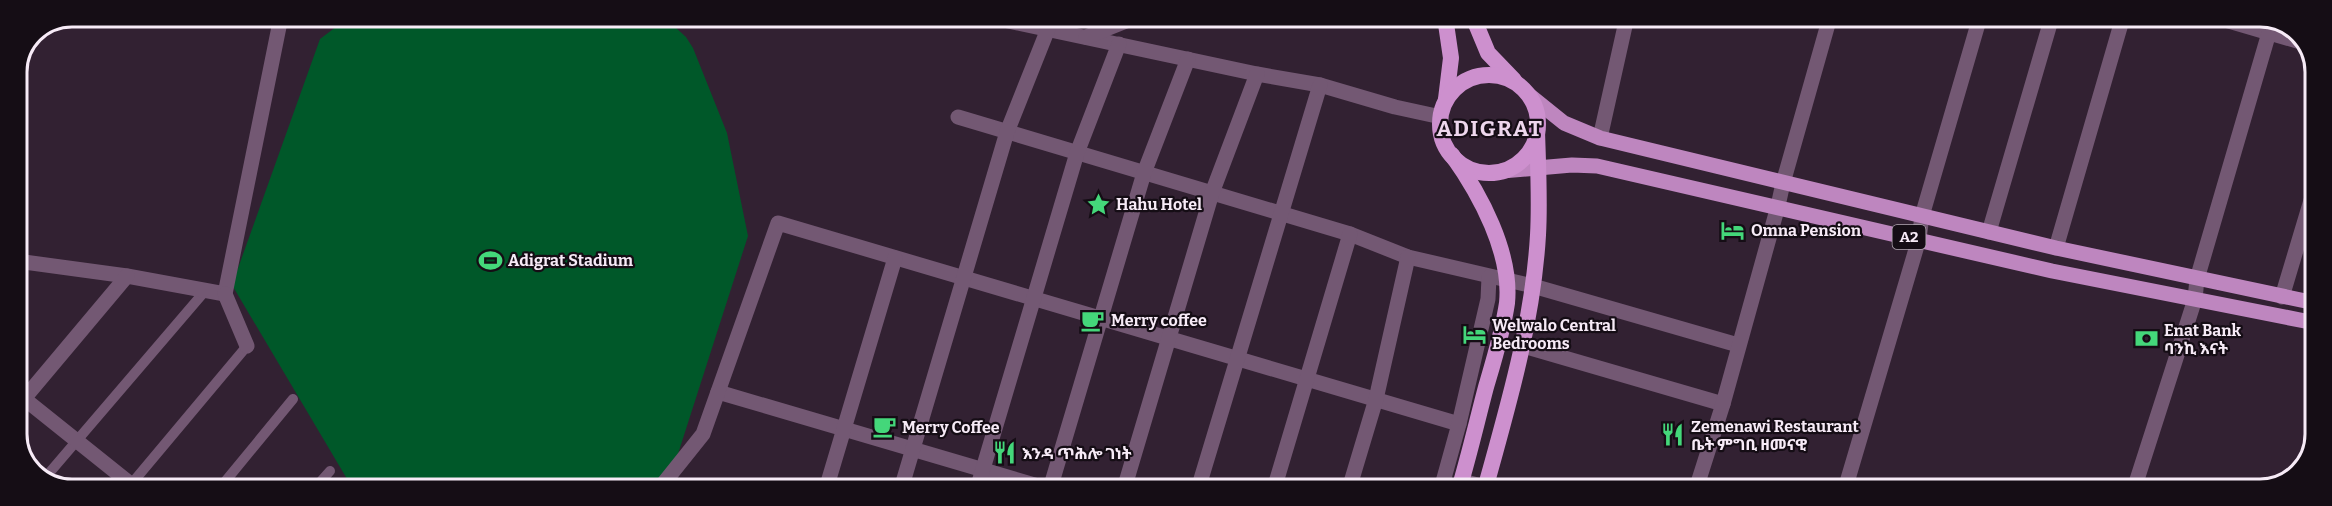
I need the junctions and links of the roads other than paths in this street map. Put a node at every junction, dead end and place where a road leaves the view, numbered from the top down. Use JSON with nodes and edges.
{"nodes":[{"id":1,"x":280,"y":27,"type":"edge"},
{"id":2,"x":1039,"y":27,"type":"edge"},
{"id":3,"x":1112,"y":27,"type":"edge"},
{"id":4,"x":1446,"y":27,"type":"edge"},
{"id":5,"x":1477,"y":27,"type":"edge"},
{"id":6,"x":1625,"y":27,"type":"edge"},
{"id":7,"x":1827,"y":27,"type":"edge"},
{"id":8,"x":1977,"y":27,"type":"edge"},
{"id":9,"x":2049,"y":27,"type":"edge"},
{"id":10,"x":2120,"y":27,"type":"edge"},
{"id":11,"x":2270,"y":28,"type":"edge"},
{"id":12,"x":1048,"y":29,"type":"junction"},
{"id":13,"x":1086,"y":38,"type":"junction"},
{"id":14,"x":1119,"y":44,"type":"junction"},
{"id":15,"x":1188,"y":59,"type":"junction"},
{"id":16,"x":1257,"y":74,"type":"junction"},
{"id":17,"x":1320,"y":84,"type":"junction"},
{"id":18,"x":1525,"y":92,"type":"junction"},
{"id":19,"x":1446,"y":100,"type":"junction"},
{"id":20,"x":958,"y":117,"type":"dead end"},
{"id":21,"x":1441,"y":117,"type":"junction"},
{"id":22,"x":1537,"y":130,"type":"junction"},
{"id":23,"x":1007,"y":132,"type":"junction"},
{"id":24,"x":1600,"y":138,"type":"junction"},
{"id":25,"x":1077,"y":153,"type":"junction"},
{"id":26,"x":1452,"y":155,"type":"junction"},
{"id":27,"x":1538,"y":168,"type":"junction"},
{"id":28,"x":1502,"y":171,"type":"junction"},
{"id":29,"x":1144,"y":173,"type":"junction"},
{"id":30,"x":1783,"y":183,"type":"junction"},
{"id":31,"x":1212,"y":193,"type":"junction"},
{"id":32,"x":1778,"y":206,"type":"junction"},
{"id":33,"x":1280,"y":213,"type":"junction"},
{"id":34,"x":1922,"y":216,"type":"junction"},
{"id":35,"x":2305,"y":220,"type":"edge"},
{"id":36,"x":1989,"y":232,"type":"junction"},
{"id":37,"x":1350,"y":234,"type":"junction"},
{"id":38,"x":1919,"y":239,"type":"junction"},
{"id":39,"x":2056,"y":248,"type":"junction"},
{"id":40,"x":1408,"y":257,"type":"junction"},
{"id":41,"x":895,"y":258,"type":"junction"},
{"id":42,"x":27,"y":262,"type":"edge"},
{"id":43,"x":127,"y":276,"type":"junction"},
{"id":44,"x":964,"y":278,"type":"junction"},
{"id":45,"x":1497,"y":278,"type":"junction"},
{"id":46,"x":2197,"y":279,"type":"junction"},
{"id":47,"x":1533,"y":286,"type":"junction"},
{"id":48,"x":205,"y":291,"type":"junction"},
{"id":49,"x":225,"y":294,"type":"junction"},
{"id":50,"x":2282,"y":297,"type":"junction"},
{"id":51,"x":1033,"y":298,"type":"junction"},
{"id":52,"x":2195,"y":299,"type":"junction"},
{"id":53,"x":2305,"y":301,"type":"edge"},
{"id":54,"x":1101,"y":318,"type":"junction"},
{"id":55,"x":2305,"y":321,"type":"edge"},
{"id":56,"x":1169,"y":338,"type":"junction"},
{"id":57,"x":1738,"y":345,"type":"junction"},
{"id":58,"x":247,"y":346,"type":"joint"},
{"id":59,"x":1523,"y":346,"type":"junction"},
{"id":60,"x":1237,"y":358,"type":"junction"},
{"id":61,"x":1307,"y":379,"type":"junction"},
{"id":62,"x":27,"y":391,"type":"edge"},
{"id":63,"x":718,"y":392,"type":"junction"},
{"id":64,"x":293,"y":399,"type":"dead end"},
{"id":65,"x":1376,"y":399,"type":"junction"},
{"id":66,"x":1723,"y":404,"type":"junction"},
{"id":67,"x":27,"y":406,"type":"edge"},
{"id":68,"x":1460,"y":424,"type":"junction"},
{"id":69,"x":844,"y":428,"type":"junction"},
{"id":70,"x":76,"y":442,"type":"junction"},
{"id":71,"x":914,"y":448,"type":"junction"},
{"id":72,"x":982,"y":469,"type":"junction"},
{"id":73,"x":330,"y":471,"type":"dead end"},
{"id":74,"x":49,"y":473,"type":"edge"},
{"id":75,"x":122,"y":479,"type":"edge"},
{"id":76,"x":139,"y":479,"type":"edge"},
{"id":77,"x":227,"y":479,"type":"edge"},
{"id":78,"x":323,"y":479,"type":"edge"},
{"id":79,"x":667,"y":479,"type":"edge"},
{"id":80,"x":829,"y":479,"type":"edge"},
{"id":81,"x":904,"y":479,"type":"edge"},
{"id":82,"x":980,"y":479,"type":"edge"},
{"id":83,"x":1016,"y":479,"type":"edge"},
{"id":84,"x":1052,"y":479,"type":"edge"},
{"id":85,"x":1127,"y":479,"type":"edge"},
{"id":86,"x":1201,"y":479,"type":"edge"},
{"id":87,"x":1277,"y":479,"type":"edge"},
{"id":88,"x":1352,"y":479,"type":"edge"},
{"id":89,"x":1444,"y":479,"type":"edge"},
{"id":90,"x":1462,"y":479,"type":"edge"},
{"id":91,"x":1490,"y":479,"type":"edge"},
{"id":92,"x":1699,"y":479,"type":"edge"},
{"id":93,"x":1848,"y":479,"type":"edge"},
{"id":94,"x":2137,"y":479,"type":"edge"}],
"edges":[{"from":1,"to":49,"type":"street"},
{"from":2,"to":12,"type":"street"},
{"from":3,"to":13,"type":"street"},
{"from":4,"to":19,"type":"highway"},
{"from":5,"to":18,"type":"highway","number":"A2"},
{"from":6,"to":24,"type":"street"},
{"from":7,"to":30,"type":"street"},
{"from":8,"to":34,"type":"street"},
{"from":9,"to":36,"type":"street"},
{"from":10,"to":39,"type":"street"},
{"from":11,"to":46,"type":"street"},
{"from":12,"to":13,"type":"street"},
{"from":12,"to":23,"type":"street"},
{"from":13,"to":14,"type":"street"},
{"from":14,"to":15,"type":"street"},
{"from":14,"to":25,"type":"street"},
{"from":15,"to":16,"type":"street"},
{"from":15,"to":29,"type":"street"},
{"from":16,"to":17,"type":"street"},
{"from":16,"to":31,"type":"street"},
{"from":17,"to":21,"type":"street"},
{"from":17,"to":33,"type":"street"},
{"from":18,"to":19,"type":"highway","number":"A2"},
{"from":18,"to":22,"type":"highway","number":"A2"},
{"from":18,"to":24,"type":"main road","number":"A2"},
{"from":19,"to":21,"type":"highway"},
{"from":20,"to":23,"type":"street"},
{"from":21,"to":26,"type":"highway"},
{"from":22,"to":27,"type":"highway"},
{"from":22,"to":28,"type":"highway"},
{"from":23,"to":25,"type":"street"},
{"from":23,"to":44,"type":"street"},
{"from":24,"to":30,"type":"main road","number":"A2"},
{"from":25,"to":29,"type":"street"},
{"from":25,"to":51,"type":"street"},
{"from":26,"to":28,"type":"highway","number":"A2"},
{"from":26,"to":45,"type":"highway"},
{"from":27,"to":28,"type":"main road","number":"A2"},
{"from":27,"to":32,"type":"main road","number":"A2"},
{"from":27,"to":47,"type":"highway"},
{"from":29,"to":31,"type":"street"},
{"from":29,"to":54,"type":"street"},
{"from":30,"to":32,"type":"street"},
{"from":30,"to":34,"type":"main road","number":"A2"},
{"from":31,"to":33,"type":"street"},
{"from":31,"to":56,"type":"street"},
{"from":32,"to":38,"type":"main road","number":"A2"},
{"from":32,"to":57,"type":"street"},
{"from":33,"to":37,"type":"street"},
{"from":33,"to":60,"type":"street"},
{"from":34,"to":36,"type":"main road","number":"A2"},
{"from":34,"to":38,"type":"street"},
{"from":35,"to":50,"type":"street"},
{"from":36,"to":39,"type":"main road","number":"A2"},
{"from":37,"to":40,"type":"street"},
{"from":37,"to":61,"type":"street"},
{"from":38,"to":52,"type":"main road","number":"A2"},
{"from":38,"to":93,"type":"street"},
{"from":39,"to":46,"type":"main road","number":"A2"},
{"from":40,"to":45,"type":"street"},
{"from":40,"to":65,"type":"street"},
{"from":41,"to":44,"type":"street"},
{"from":41,"to":63,"type":"street"},
{"from":41,"to":69,"type":"street"},
{"from":42,"to":43,"type":"street"},
{"from":43,"to":48,"type":"street"},
{"from":43,"to":62,"type":"street"},
{"from":44,"to":51,"type":"street"},
{"from":44,"to":71,"type":"street"},
{"from":45,"to":47,"type":"street"},
{"from":45,"to":68,"type":"street"},
{"from":45,"to":90,"type":"highway"},
{"from":46,"to":50,"type":"main road","number":"A2"},
{"from":46,"to":52,"type":"street"},
{"from":47,"to":57,"type":"street"},
{"from":47,"to":59,"type":"highway"},
{"from":48,"to":49,"type":"street"},
{"from":48,"to":70,"type":"lane"},
{"from":49,"to":58,"type":"street"},
{"from":50,"to":53,"type":"main road","number":"A2"},
{"from":51,"to":54,"type":"street"},
{"from":51,"to":72,"type":"street"},
{"from":52,"to":55,"type":"main road","number":"A2"},
{"from":52,"to":94,"type":"street"},
{"from":54,"to":56,"type":"street"},
{"from":54,"to":84,"type":"street"},
{"from":56,"to":60,"type":"street"},
{"from":56,"to":85,"type":"street"},
{"from":57,"to":66,"type":"street"},
{"from":58,"to":76,"type":"lane"},
{"from":59,"to":66,"type":"street"},
{"from":59,"to":91,"type":"highway"},
{"from":60,"to":61,"type":"street"},
{"from":60,"to":86,"type":"street"},
{"from":61,"to":65,"type":"street"},
{"from":61,"to":87,"type":"street"},
{"from":63,"to":69,"type":"street"},
{"from":63,"to":79,"type":"street"},
{"from":64,"to":77,"type":"lane"},
{"from":65,"to":68,"type":"street"},
{"from":65,"to":88,"type":"street"},
{"from":66,"to":92,"type":"street"},
{"from":67,"to":70,"type":"street"},
{"from":68,"to":89,"type":"street"},
{"from":69,"to":71,"type":"street"},
{"from":69,"to":80,"type":"street"},
{"from":70,"to":74,"type":"lane"},
{"from":70,"to":75,"type":"street"},
{"from":71,"to":72,"type":"street"},
{"from":71,"to":81,"type":"street"},
{"from":72,"to":82,"type":"street"},
{"from":72,"to":83,"type":"street"},
{"from":73,"to":78,"type":"lane"}]}
